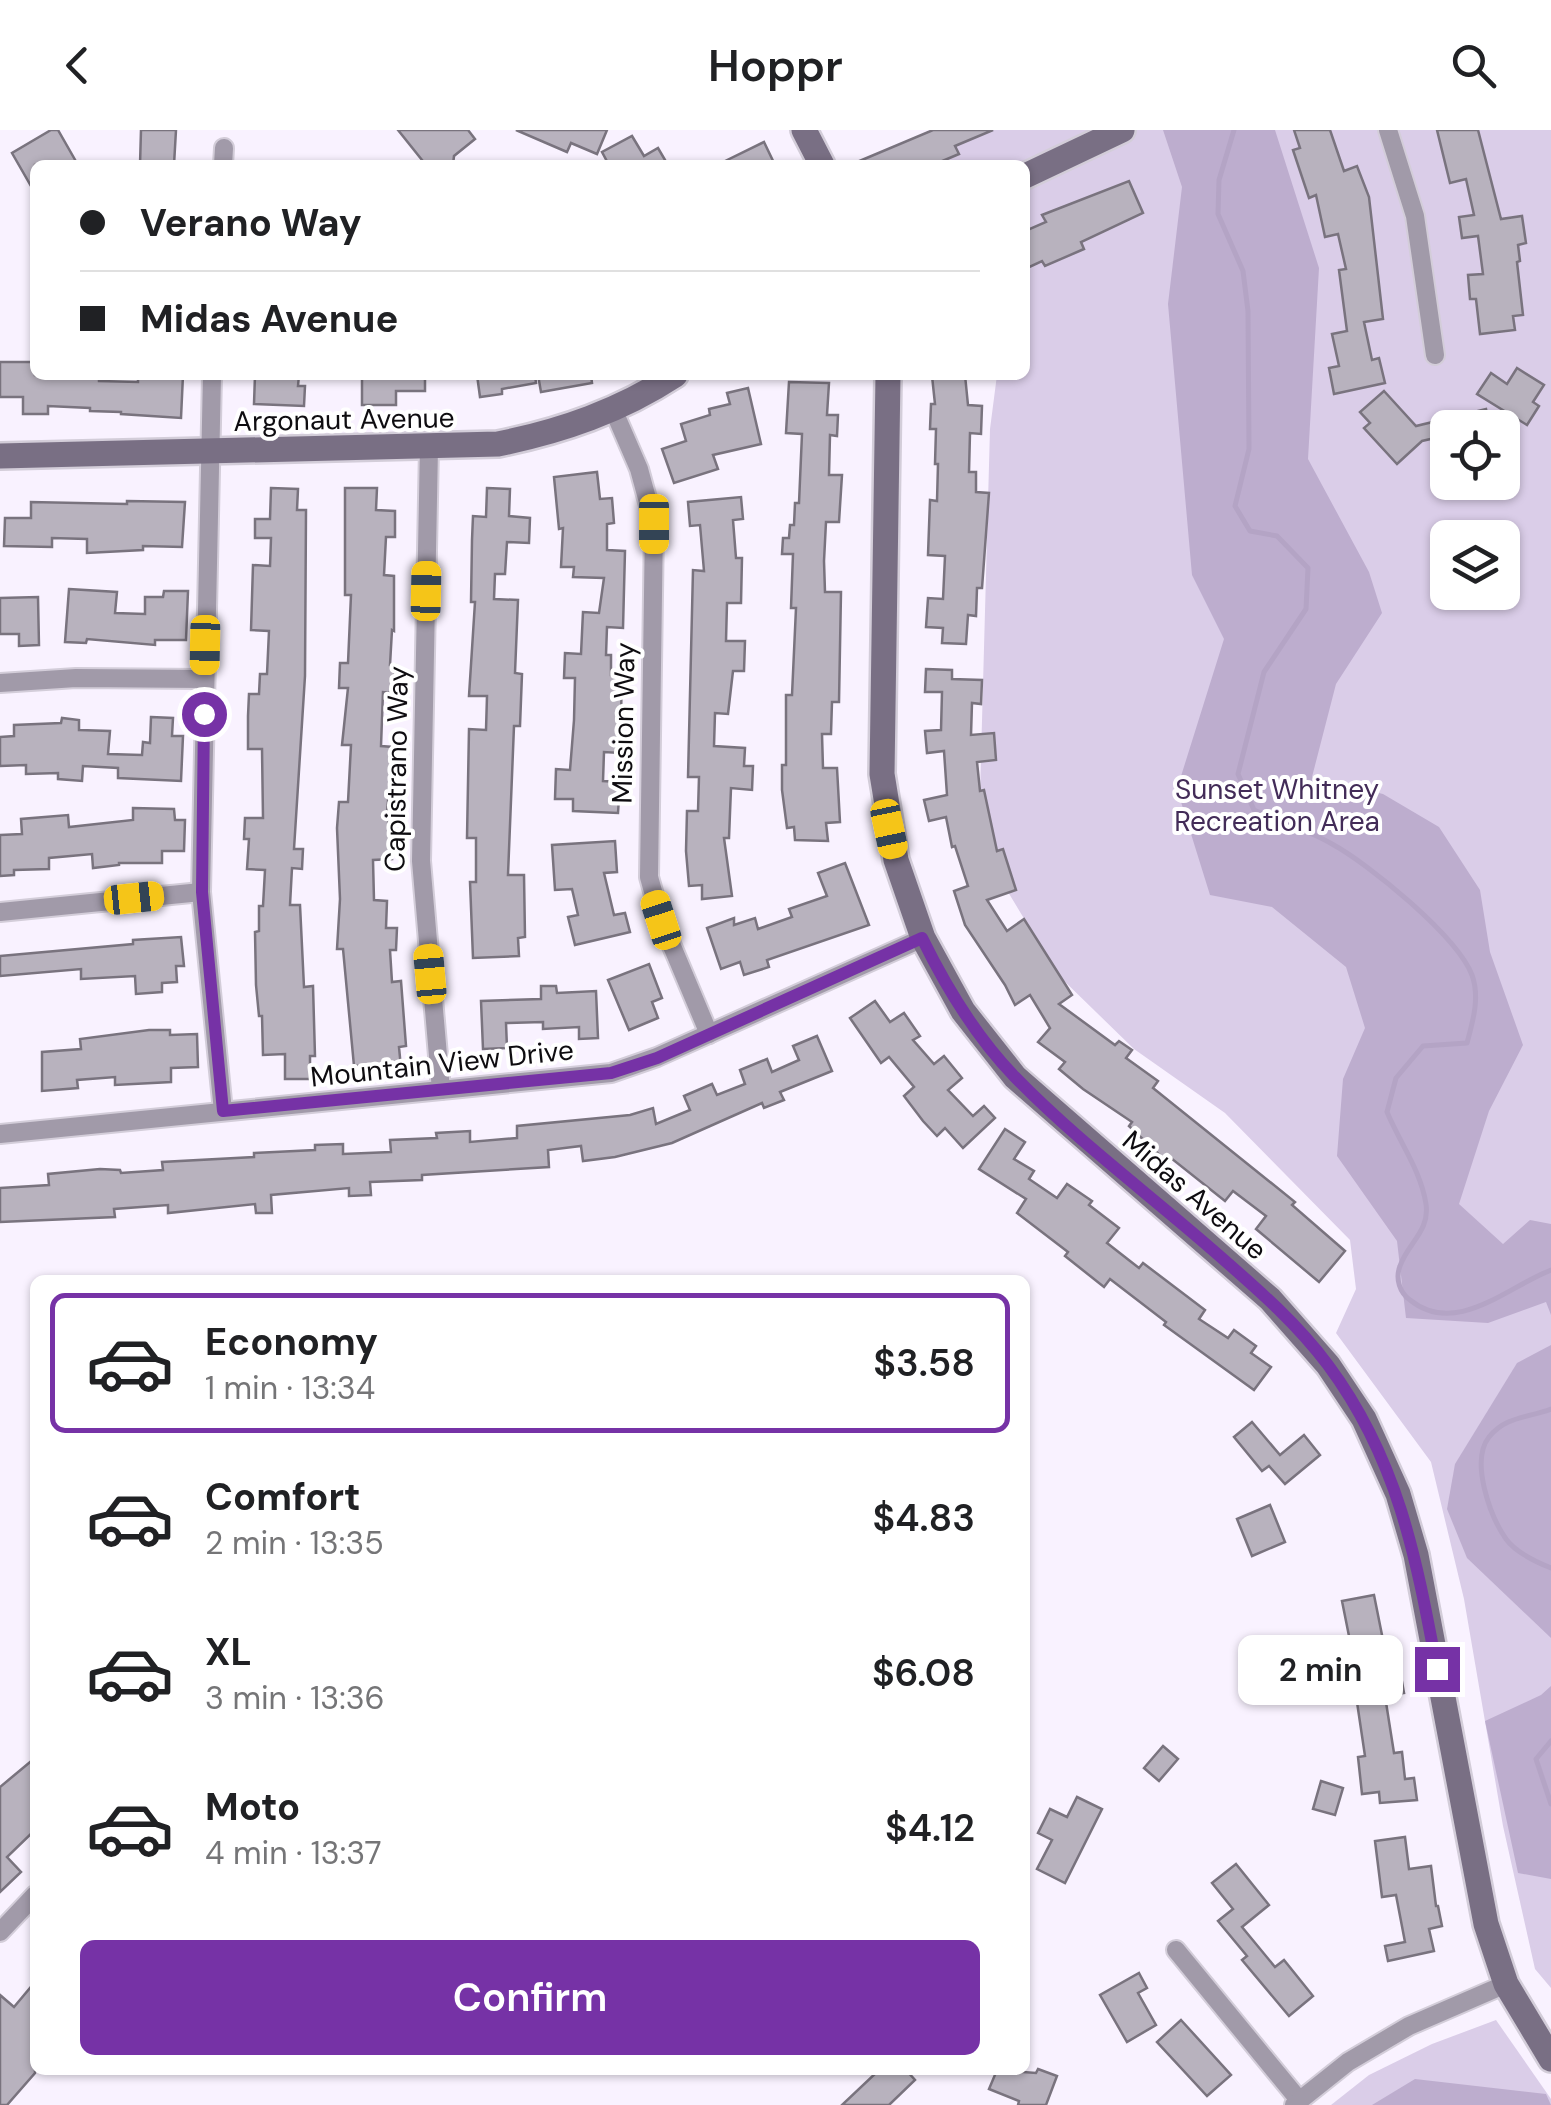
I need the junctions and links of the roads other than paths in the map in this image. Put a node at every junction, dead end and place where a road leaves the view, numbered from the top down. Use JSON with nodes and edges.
{"nodes":[{"id":1,"x":804,"y":130,"type":"edge"},
{"id":2,"x":1122,"y":130,"type":"edge"},
{"id":3,"x":1388,"y":130,"type":"edge"},
{"id":4,"x":819,"y":160,"type":"edge"},
{"id":5,"x":1030,"y":174,"type":"edge"},
{"id":6,"x":1435,"y":355,"type":"dead end"},
{"id":7,"x":212,"y":380,"type":"edge"},
{"id":8,"x":664,"y":380,"type":"edge"},
{"id":9,"x":888,"y":380,"type":"edge"},
{"id":10,"x":614,"y":409,"type":"junction"},
{"id":11,"x":428,"y":447,"type":"junction"},
{"id":12,"x":208,"y":452,"type":"junction"},
{"id":13,"x":0,"y":456,"type":"edge"},
{"id":14,"x":204,"y":679,"type":"junction"},
{"id":15,"x":0,"y":683,"type":"edge"},
{"id":16,"x":202,"y":892,"type":"junction"},
{"id":17,"x":0,"y":912,"type":"edge"},
{"id":18,"x":922,"y":938,"type":"junction"},
{"id":19,"x":709,"y":1034,"type":"junction"},
{"id":20,"x":441,"y":1090,"type":"junction"},
{"id":21,"x":223,"y":1111,"type":"junction"},
{"id":22,"x":0,"y":1134,"type":"edge"},
{"id":23,"x":30,"y":1900,"type":"edge"},
{"id":24,"x":0,"y":1932,"type":"edge"},
{"id":25,"x":1176,"y":1950,"type":"dead end"},
{"id":26,"x":1506,"y":1984,"type":"junction"},
{"id":27,"x":1551,"y":2060,"type":"edge"},
{"id":28,"x":1297,"y":2103,"type":"edge"}],
"edges":[{"from":1,"to":4,"type":"street"},
{"from":2,"to":5,"type":"street"},
{"from":3,"to":6,"type":"street"},
{"from":7,"to":12,"type":"street"},
{"from":8,"to":10,"type":"street","name":"Argonaut Avenue"},
{"from":9,"to":18,"type":"street","name":"Midas Avenue"},
{"from":10,"to":11,"type":"street","name":"Argonaut Avenue"},
{"from":10,"to":19,"type":"street","name":"Mission Way"},
{"from":11,"to":12,"type":"street","name":"Argonaut Avenue"},
{"from":11,"to":20,"type":"street","name":"Capistrano Way"},
{"from":12,"to":13,"type":"street","name":"Argonaut Avenue"},
{"from":12,"to":14,"type":"street"},
{"from":14,"to":15,"type":"street"},
{"from":14,"to":16,"type":"street"},
{"from":16,"to":17,"type":"street"},
{"from":16,"to":21,"type":"street"},
{"from":18,"to":19,"type":"street","name":"Mountain View Drive"},
{"from":18,"to":26,"type":"street","name":"Midas Avenue"},
{"from":19,"to":20,"type":"street","name":"Mountain View Drive"},
{"from":20,"to":21,"type":"street","name":"Mountain View Drive"},
{"from":21,"to":22,"type":"street","name":"Mountain View Drive"},
{"from":23,"to":24,"type":"street"},
{"from":25,"to":28,"type":"street"},
{"from":26,"to":27,"type":"street","name":"Midas Avenue"},
{"from":26,"to":28,"type":"street"}]}
